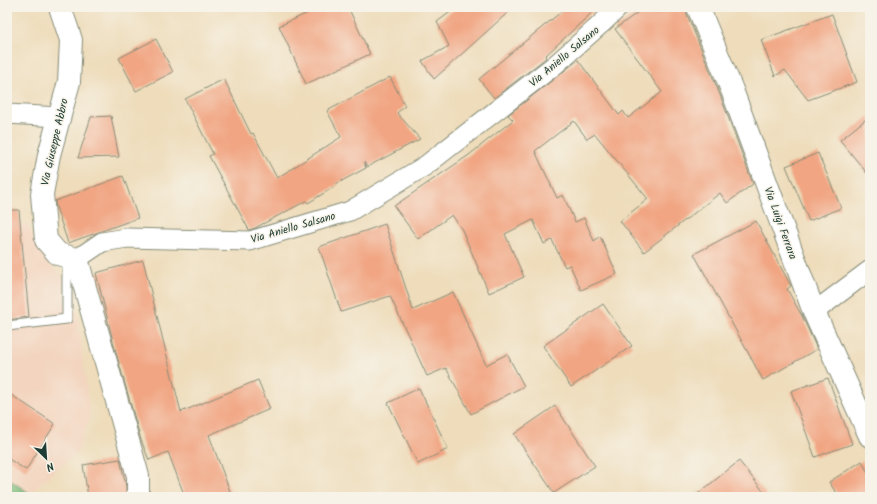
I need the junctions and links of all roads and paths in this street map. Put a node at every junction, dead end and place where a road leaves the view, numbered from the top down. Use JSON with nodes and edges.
{"nodes":[{"id":1,"x":60,"y":7,"type":"edge"},
{"id":2,"x":619,"y":7,"type":"edge"},
{"id":3,"x":698,"y":7,"type":"edge"},
{"id":4,"x":7,"y":114,"type":"edge"},
{"id":5,"x":59,"y":117,"type":"junction"},
{"id":6,"x":72,"y":258,"type":"junction"},
{"id":7,"x":870,"y":270,"type":"edge"},
{"id":8,"x":814,"y":312,"type":"junction"},
{"id":9,"x":7,"y":326,"type":"edge"},
{"id":10,"x":870,"y":436,"type":"edge"},
{"id":11,"x":138,"y":497,"type":"edge"}],
"edges":[{"from":1,"to":5,"type":"street","name":"Via Giuseppe Abbro"},
{"from":2,"to":6,"type":"street","name":"Via Aniello Salsano"},
{"from":3,"to":8,"type":"street","name":"Via Luigi Ferrara"},
{"from":4,"to":5,"type":"street"},
{"from":5,"to":6,"type":"street","name":"Via Giuseppe Abbro"},
{"from":6,"to":9,"type":"lane"},
{"from":6,"to":11,"type":"street"},
{"from":7,"to":8,"type":"street"},
{"from":8,"to":10,"type":"street","name":"Via Luigi Ferrara"}]}
